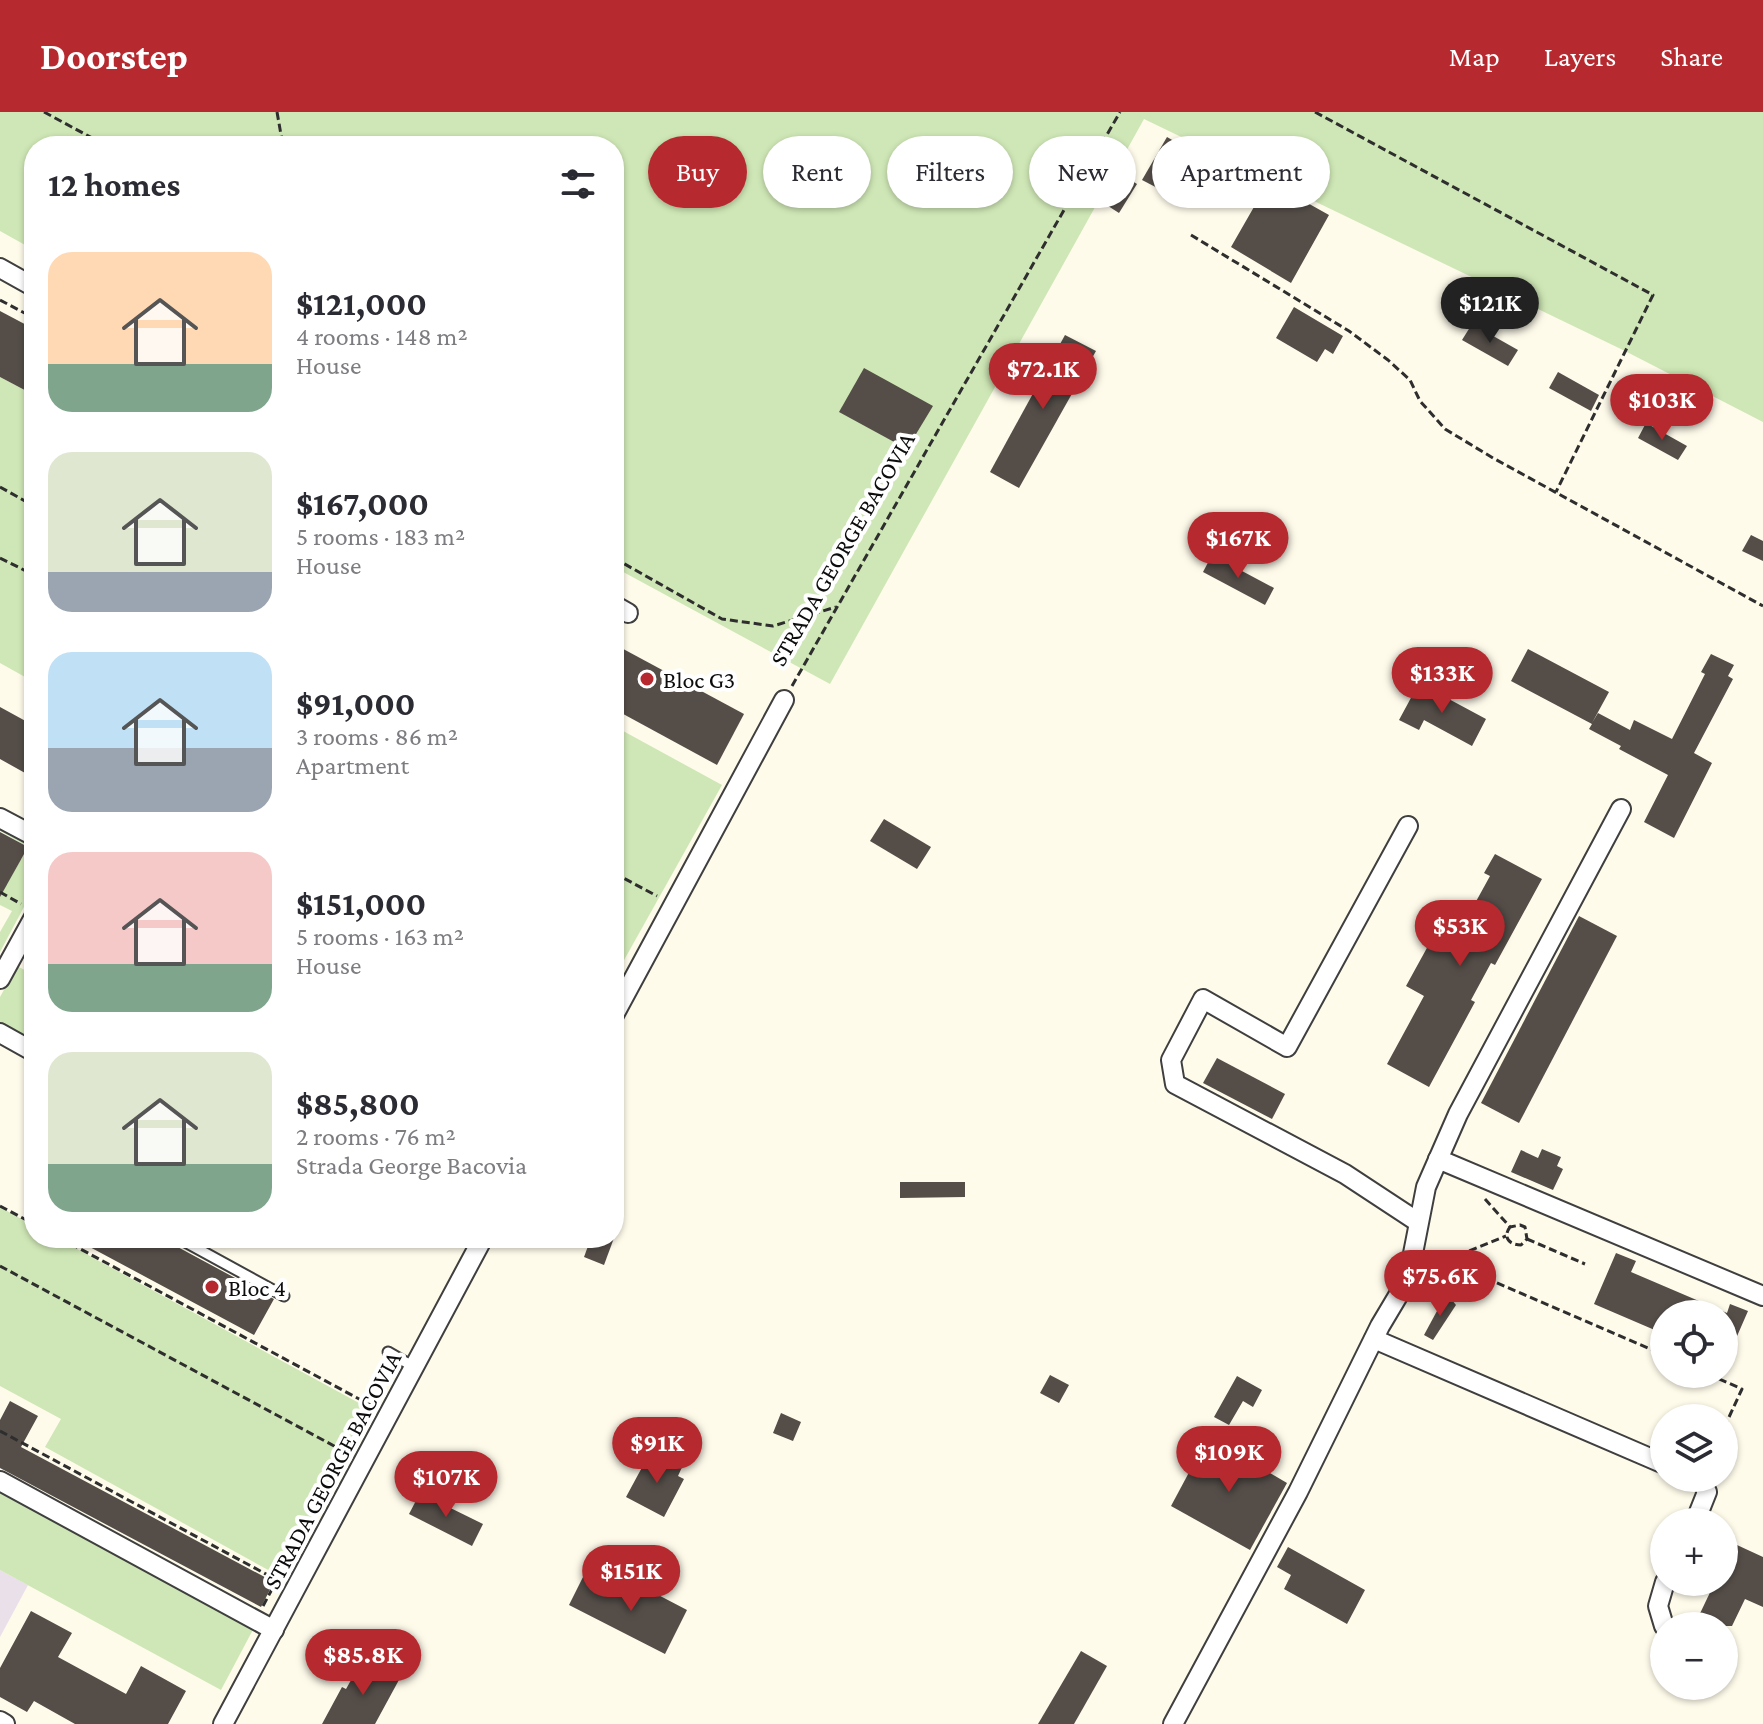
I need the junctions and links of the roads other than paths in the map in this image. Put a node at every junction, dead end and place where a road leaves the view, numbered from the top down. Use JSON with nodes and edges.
{"nodes":[{"id":1,"x":0,"y":268,"type":"edge"},
{"id":2,"x":24,"y":281,"type":"edge"},
{"id":3,"x":784,"y":700,"type":"road end"},
{"id":4,"x":1621,"y":809,"type":"dead end"},
{"id":5,"x":0,"y":818,"type":"edge"},
{"id":6,"x":1408,"y":826,"type":"dead end"},
{"id":7,"x":24,"y":831,"type":"edge"},
{"id":8,"x":24,"y":923,"type":"edge"},
{"id":9,"x":0,"y":979,"type":"edge"},
{"id":10,"x":624,"y":996,"type":"edge"},
{"id":11,"x":0,"y":1033,"type":"edge"},
{"id":12,"x":24,"y":1046,"type":"edge"},
{"id":13,"x":1438,"y":1159,"type":"junction"},
{"id":14,"x":1418,"y":1222,"type":"junction"},
{"id":15,"x":196,"y":1248,"type":"edge"},
{"id":16,"x":478,"y":1248,"type":"edge"},
{"id":17,"x":284,"y":1296,"type":"dead end"},
{"id":18,"x":1763,"y":1296,"type":"edge"},
{"id":19,"x":1374,"y":1339,"type":"junction"},
{"id":20,"x":388,"y":1352,"type":"dead end"},
{"id":21,"x":414,"y":1367,"type":"junction"},
{"id":22,"x":1650,"y":1458,"type":"edge"},
{"id":23,"x":0,"y":1481,"type":"edge"},
{"id":24,"x":274,"y":1630,"type":"junction"},
{"id":25,"x":223,"y":1724,"type":"edge"},
{"id":26,"x":1173,"y":1724,"type":"edge"}],
"edges":[{"from":1,"to":2,"type":"street"},
{"from":3,"to":10,"type":"street","name":"STRADA GEORGE BACOVIA"},
{"from":4,"to":13,"type":"street"},
{"from":5,"to":7,"type":"street"},
{"from":6,"to":14,"type":"street"},
{"from":8,"to":9,"type":"street"},
{"from":11,"to":12,"type":"street"},
{"from":13,"to":14,"type":"street"},
{"from":13,"to":18,"type":"street"},
{"from":14,"to":19,"type":"street"},
{"from":15,"to":17,"type":"lane"},
{"from":16,"to":21,"type":"street","name":"STRADA GEORGE BACOVIA"},
{"from":19,"to":22,"type":"street"},
{"from":19,"to":26,"type":"street"},
{"from":20,"to":21,"type":"lane"},
{"from":21,"to":24,"type":"street","name":"STRADA GEORGE BACOVIA"},
{"from":23,"to":24,"type":"street"},
{"from":24,"to":25,"type":"street","name":"STRADA GEORGE BACOVIA"}]}
